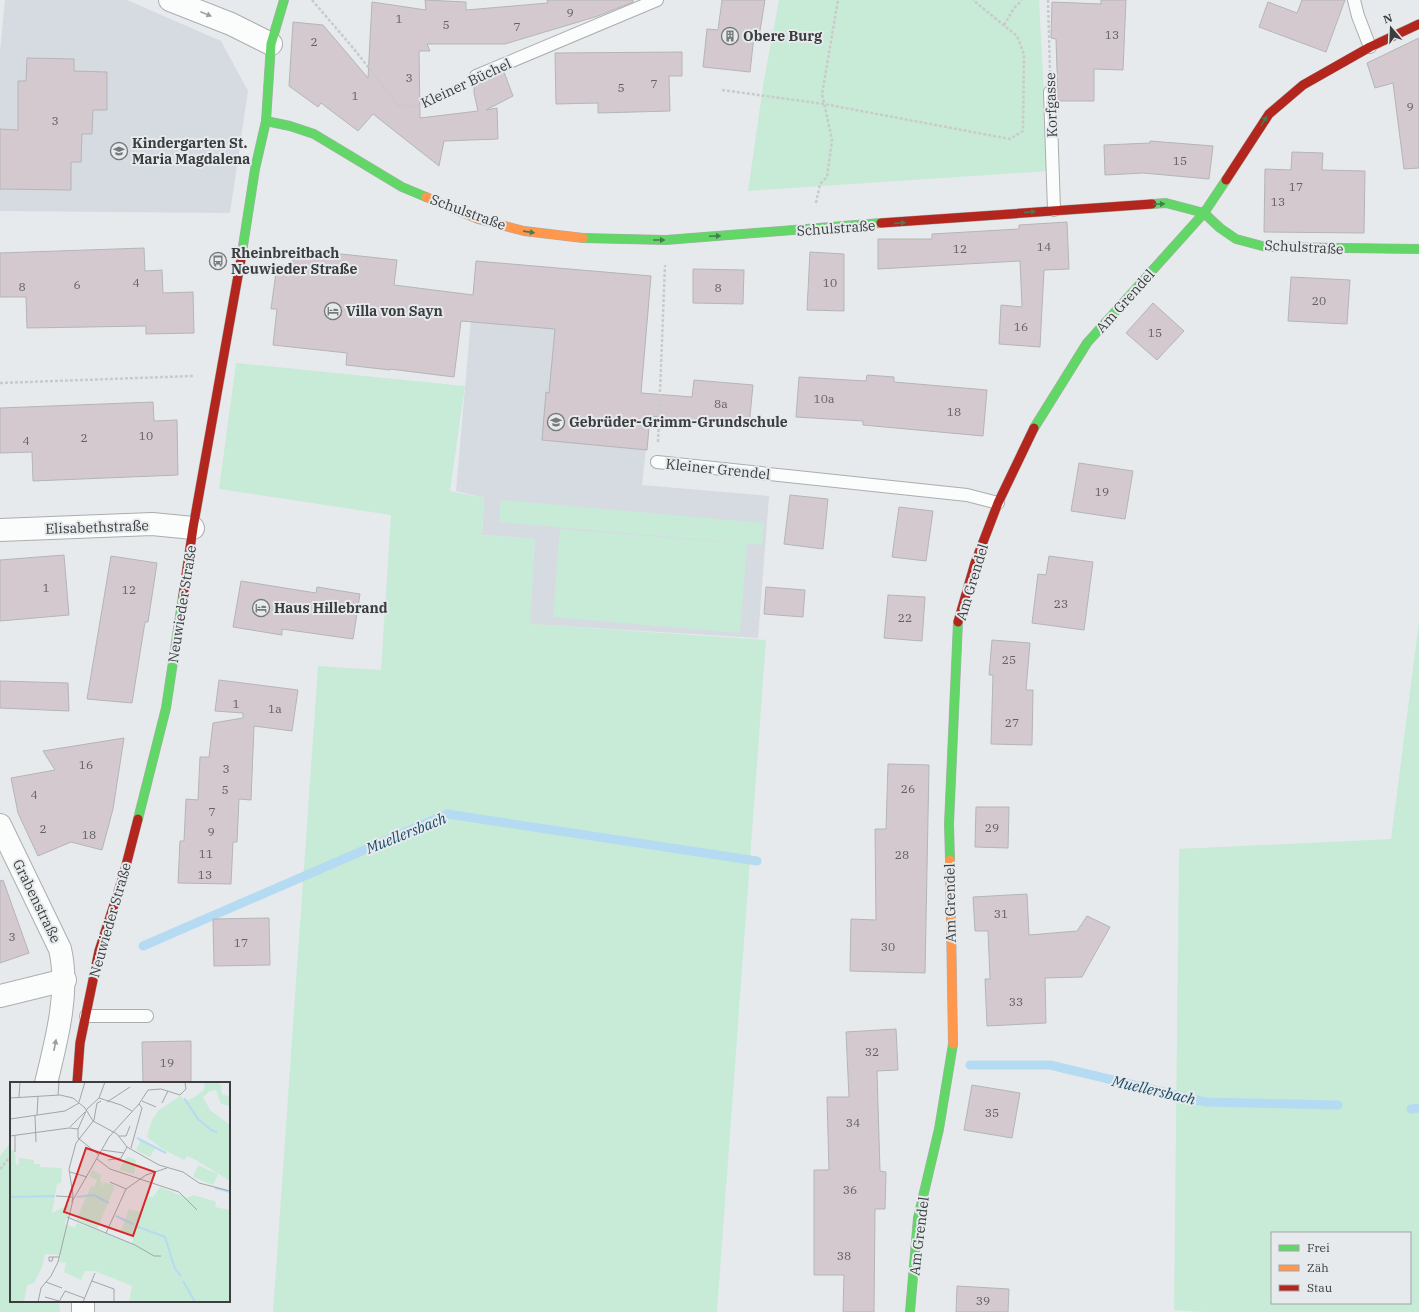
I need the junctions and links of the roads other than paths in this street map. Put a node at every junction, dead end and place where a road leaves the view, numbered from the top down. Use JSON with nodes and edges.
{"nodes":[{"id":1,"x":170,"y":0,"type":"edge"},
{"id":2,"x":284,"y":0,"type":"edge"},
{"id":3,"x":657,"y":0,"type":"edge"},
{"id":4,"x":1354,"y":0,"type":"edge"},
{"id":5,"x":1419,"y":24,"type":"edge"},
{"id":6,"x":271,"y":44,"type":"junction"},
{"id":7,"x":1370,"y":47,"type":"junction"},
{"id":8,"x":476,"y":76,"type":"road end"},
{"id":9,"x":1050,"y":92,"type":"road end"},
{"id":10,"x":266,"y":121,"type":"junction"},
{"id":11,"x":1054,"y":210,"type":"junction"},
{"id":12,"x":1204,"y":213,"type":"junction"},
{"id":13,"x":1419,"y":249,"type":"edge"},
{"id":14,"x":657,"y":462,"type":"road end"},
{"id":15,"x":998,"y":503,"type":"junction"},
{"id":16,"x":193,"y":528,"type":"junction"},
{"id":17,"x":0,"y":530,"type":"edge"},
{"id":18,"x":0,"y":825,"type":"edge"},
{"id":19,"x":64,"y":980,"type":"junction"},
{"id":20,"x":0,"y":996,"type":"edge"},
{"id":21,"x":86,"y":1016,"type":"junction"},
{"id":22,"x":147,"y":1016,"type":"dead end"},
{"id":23,"x":46,"y":1082,"type":"edge"},
{"id":24,"x":77,"y":1082,"type":"edge"},
{"id":25,"x":910,"y":1312,"type":"edge"}],
"edges":[{"from":1,"to":6,"type":"street","one_way":true},
{"from":2,"to":6,"type":"street","name":"Neuwieder Straße"},
{"from":3,"to":8,"type":"lane","name":"Kleiner Büchel"},
{"from":4,"to":7,"type":"lane"},
{"from":5,"to":7,"type":"street","name":"Am Grendel"},
{"from":6,"to":10,"type":"street","name":"Neuwieder Straße"},
{"from":12,"to":7,"type":"street","name":"Am Grendel","one_way":true},
{"from":9,"to":11,"type":"lane","name":"Korfgasse"},
{"from":10,"to":11,"type":"street","name":"Schulstraße","one_way":true},
{"from":10,"to":16,"type":"street","name":"Neuwieder Straße"},
{"from":11,"to":12,"type":"street","name":"Schulstraße","one_way":true},
{"from":12,"to":13,"type":"street","name":"Schulstraße"},
{"from":12,"to":15,"type":"street","name":"Am Grendel"},
{"from":14,"to":15,"type":"lane","name":"Kleiner Grendel"},
{"from":15,"to":25,"type":"street","name":"Am Grendel"},
{"from":16,"to":17,"type":"street","name":"Elisabethstraße"},
{"from":16,"to":21,"type":"street","name":"Neuwieder Straße"},
{"from":18,"to":19,"type":"street","name":"Grabenstraße"},
{"from":19,"to":20,"type":"street"},
{"from":23,"to":19,"type":"street","name":"Grabenstraße","one_way":true},
{"from":21,"to":22,"type":"lane"},
{"from":21,"to":24,"type":"street","name":"Neuwieder Straße"}]}
